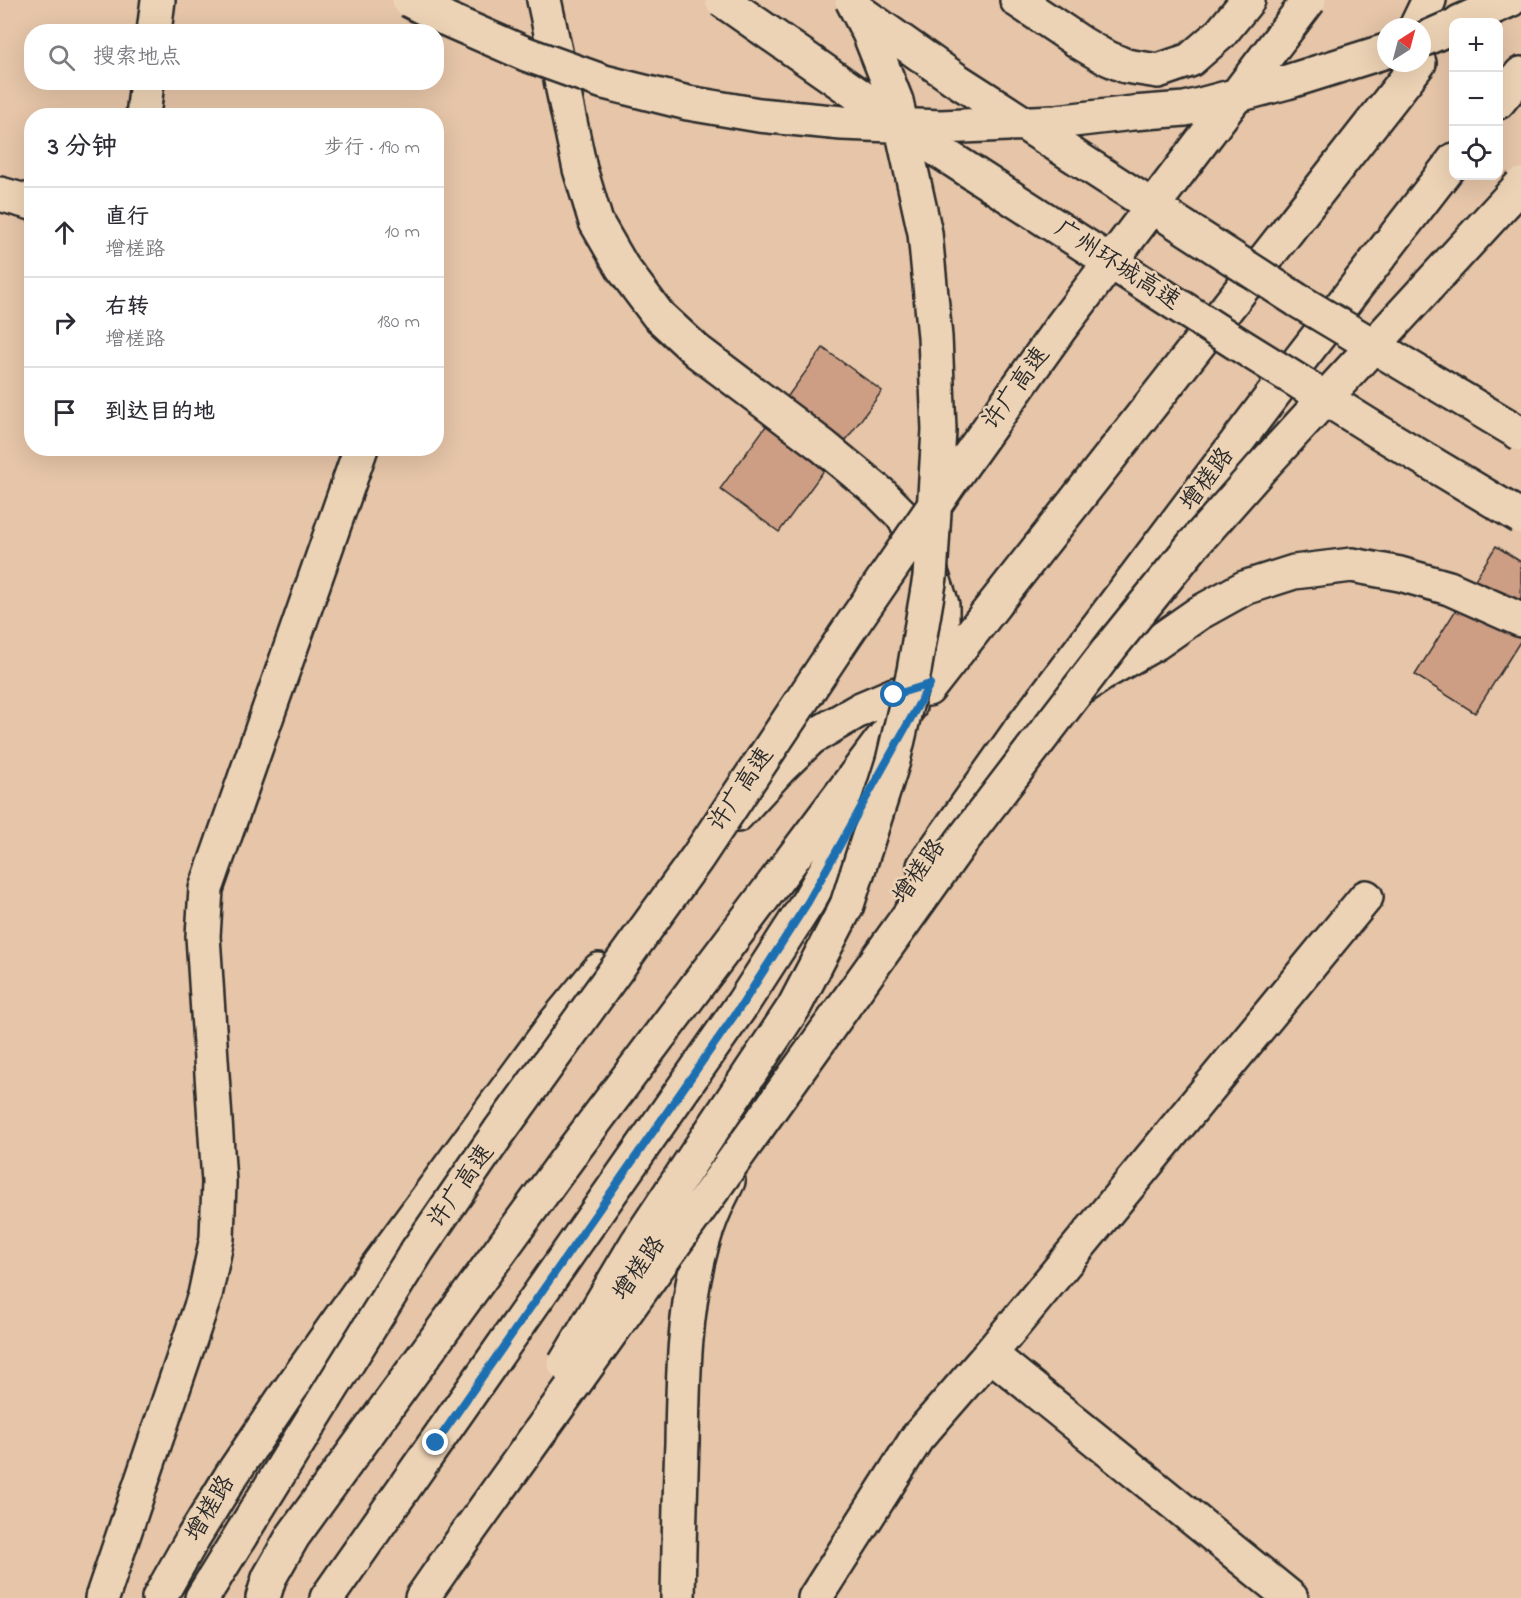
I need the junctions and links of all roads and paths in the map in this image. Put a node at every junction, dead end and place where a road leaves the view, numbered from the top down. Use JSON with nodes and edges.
{"nodes":[{"id":1,"x":158,"y":0,"type":"edge"},
{"id":2,"x":409,"y":0,"type":"edge"},
{"id":3,"x":544,"y":0,"type":"edge"},
{"id":4,"x":722,"y":0,"type":"edge"},
{"id":5,"x":843,"y":0,"type":"edge"},
{"id":6,"x":852,"y":0,"type":"edge"},
{"id":7,"x":1017,"y":0,"type":"edge"},
{"id":8,"x":1248,"y":0,"type":"edge"},
{"id":9,"x":1309,"y":0,"type":"edge"},
{"id":10,"x":1429,"y":0,"type":"edge"},
{"id":11,"x":1469,"y":0,"type":"edge"},
{"id":12,"x":1510,"y":0,"type":"edge"},
{"id":13,"x":1420,"y":18,"type":"edge"},
{"id":14,"x":1469,"y":18,"type":"edge"},
{"id":15,"x":155,"y":24,"type":"edge"},
{"id":16,"x":1449,"y":28,"type":"edge"},
{"id":17,"x":1431,"y":36,"type":"edge"},
{"id":18,"x":1431,"y":48,"type":"edge"},
{"id":19,"x":1377,"y":54,"type":"edge"},
{"id":20,"x":1396,"y":72,"type":"edge"},
{"id":21,"x":1412,"y":72,"type":"edge"},
{"id":22,"x":1521,"y":74,"type":"edge"},
{"id":23,"x":146,"y":90,"type":"edge"},
{"id":24,"x":1503,"y":96,"type":"edge"},
{"id":25,"x":144,"y":108,"type":"edge"},
{"id":26,"x":1372,"y":123,"type":"junction"},
{"id":27,"x":1449,"y":166,"type":"edge"},
{"id":28,"x":1521,"y":185,"type":"edge"},
{"id":29,"x":0,"y":194,"type":"edge"},
{"id":30,"x":24,"y":201,"type":"edge"},
{"id":31,"x":1521,"y":434,"type":"edge"},
{"id":32,"x":358,"y":456,"type":"edge"},
{"id":33,"x":1521,"y":517,"type":"edge"},
{"id":34,"x":1521,"y":620,"type":"edge"},
{"id":35,"x":930,"y":684,"type":"junction"},
{"id":36,"x":1020,"y":730,"type":"junction"},
{"id":37,"x":1366,"y":897,"type":"dead end"},
{"id":38,"x":786,"y":1063,"type":"junction"},
{"id":39,"x":990,"y":1354,"type":"junction"},
{"id":40,"x":449,"y":1559,"type":"junction"},
{"id":41,"x":102,"y":1598,"type":"edge"},
{"id":42,"x":159,"y":1598,"type":"edge"},
{"id":43,"x":202,"y":1598,"type":"edge"},
{"id":44,"x":263,"y":1598,"type":"edge"},
{"id":45,"x":327,"y":1598,"type":"edge"},
{"id":46,"x":407,"y":1598,"type":"edge"},
{"id":47,"x":422,"y":1598,"type":"edge"},
{"id":48,"x":678,"y":1598,"type":"edge"},
{"id":49,"x":815,"y":1598,"type":"edge"},
{"id":50,"x":1291,"y":1598,"type":"edge"}],
"edges":[{"from":1,"to":15,"type":"main road"},
{"from":2,"to":19,"type":"main road","bridge":true},
{"from":3,"to":35,"type":"main road"},
{"from":4,"to":33,"type":"main road","name":"广州环城高速","bridge":true},
{"from":5,"to":31,"type":"main road","bridge":true},
{"from":6,"to":40,"type":"main road","bridge":true},
{"from":7,"to":8,"type":"main road"},
{"from":9,"to":43,"type":"main road","name":"许广高速","bridge":true},
{"from":10,"to":13,"type":"main road"},
{"from":11,"to":18,"type":"main road"},
{"from":12,"to":14,"type":"main road"},
{"from":16,"to":17,"type":"main road","bridge":true},
{"from":20,"to":26,"type":"main road"},
{"from":21,"to":26,"type":"main road"},
{"from":22,"to":24,"type":"main road"},
{"from":23,"to":25,"type":"main road"},
{"from":26,"to":35,"type":"main road"},
{"from":27,"to":36,"type":"main road","name":"增槎路"},
{"from":28,"to":40,"type":"main road","bridge":true},
{"from":29,"to":30,"type":"main road"},
{"from":32,"to":41,"type":"main road"},
{"from":34,"to":36,"type":"main road"},
{"from":35,"to":42,"type":"main road","name":"增槎路"},
{"from":35,"to":44,"type":"main road"},
{"from":35,"to":45,"type":"main road"},
{"from":36,"to":38,"type":"main road","name":"增槎路"},
{"from":37,"to":39,"type":"main road"},
{"from":38,"to":46,"type":"main road","name":"增槎路"},
{"from":38,"to":48,"type":"main road"},
{"from":39,"to":49,"type":"main road"},
{"from":39,"to":50,"type":"main road"},
{"from":40,"to":47,"type":"main road"}]}
